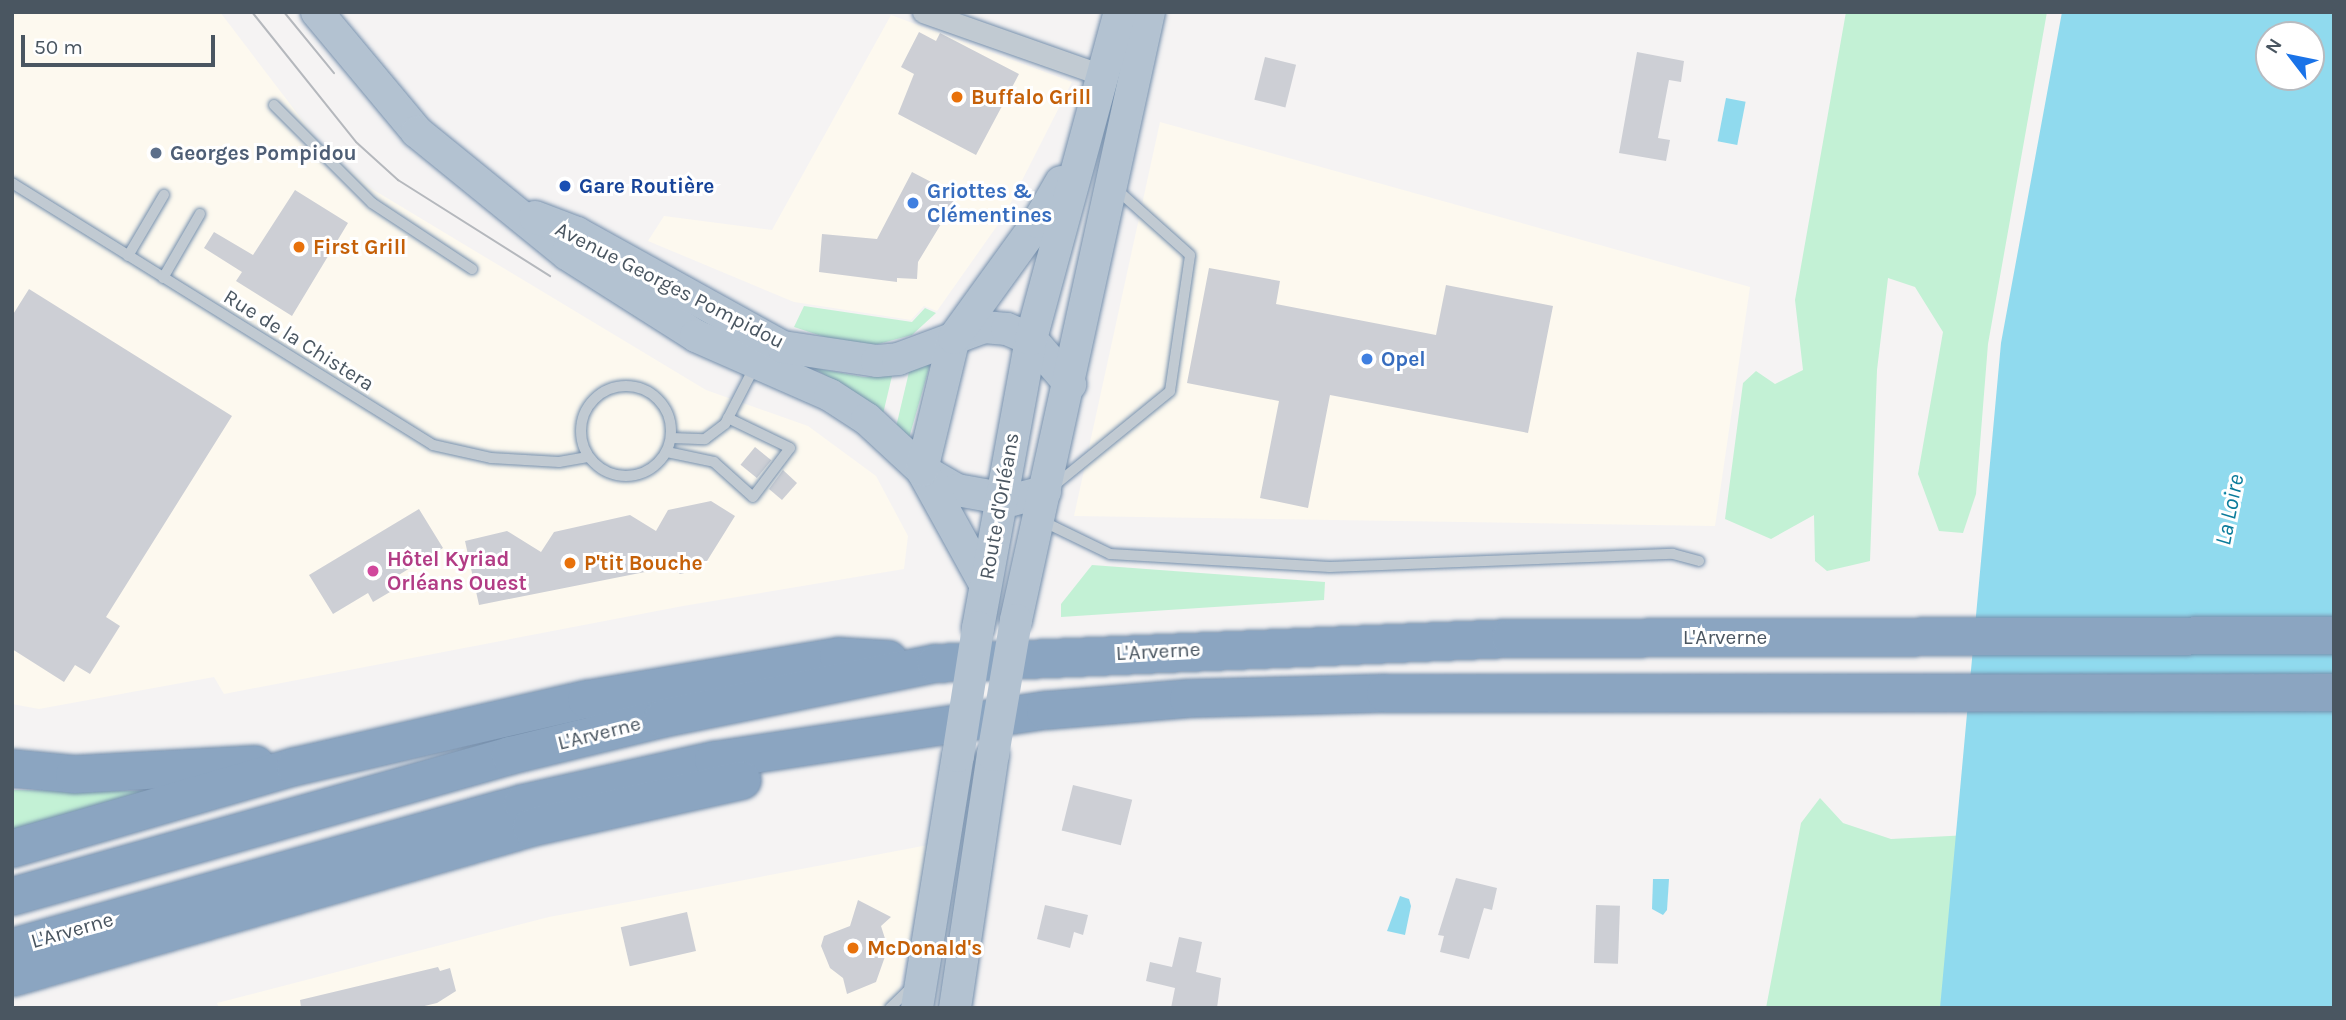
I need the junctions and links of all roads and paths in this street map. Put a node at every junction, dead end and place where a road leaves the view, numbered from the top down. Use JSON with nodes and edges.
{"nodes":[{"id":1,"x":317,"y":12,"type":"edge"},
{"id":2,"x":923,"y":12,"type":"edge"},
{"id":3,"x":1119,"y":12,"type":"edge"},
{"id":4,"x":1149,"y":12,"type":"edge"},
{"id":5,"x":1102,"y":75,"type":"junction"},
{"id":6,"x":274,"y":105,"type":"dead end"},
{"id":7,"x":1081,"y":147,"type":"junction"},
{"id":8,"x":12,"y":184,"type":"edge"},
{"id":9,"x":1111,"y":185,"type":"junction"},
{"id":10,"x":164,"y":195,"type":"dead end"},
{"id":11,"x":509,"y":208,"type":"junction"},
{"id":12,"x":200,"y":214,"type":"dead end"},
{"id":13,"x":128,"y":256,"type":"junction"},
{"id":14,"x":472,"y":269,"type":"dead end"},
{"id":15,"x":163,"y":278,"type":"junction"},
{"id":16,"x":954,"y":338,"type":"junction"},
{"id":17,"x":1031,"y":339,"type":"junction"},
{"id":18,"x":757,"y":362,"type":"junction"},
{"id":19,"x":1070,"y":384,"type":"junction"},
{"id":20,"x":728,"y":418,"type":"junction"},
{"id":21,"x":672,"y":438,"type":"junction"},
{"id":22,"x":667,"y":452,"type":"junction"},
{"id":23,"x":588,"y":457,"type":"junction"},
{"id":24,"x":922,"y":470,"type":"junction"},
{"id":25,"x":1000,"y":499,"type":"junction"},
{"id":26,"x":1041,"y":505,"type":"junction"},
{"id":27,"x":1699,"y":561,"type":"dead end"},
{"id":28,"x":985,"y":584,"type":"junction"},
{"id":29,"x":2334,"y":635,"type":"edge"},
{"id":30,"x":934,"y":663,"type":"junction"},
{"id":31,"x":2334,"y":692,"type":"edge"},
{"id":32,"x":850,"y":736,"type":"junction"},
{"id":33,"x":295,"y":766,"type":"junction"},
{"id":34,"x":12,"y":768,"type":"edge"},
{"id":35,"x":12,"y":848,"type":"edge"},
{"id":36,"x":12,"y":896,"type":"edge"},
{"id":37,"x":12,"y":947,"type":"edge"},
{"id":38,"x":78,"y":958,"type":"junction"},
{"id":39,"x":12,"y":977,"type":"edge"},
{"id":40,"x":923,"y":977,"type":"junction"},
{"id":41,"x":12,"y":998,"type":"edge"},
{"id":42,"x":890,"y":1008,"type":"edge"},
{"id":43,"x":917,"y":1008,"type":"edge"},
{"id":44,"x":955,"y":1008,"type":"edge"}],
"edges":[{"from":1,"to":11,"type":"main road","name":"Avenue Georges Pompidou"},
{"from":2,"to":5,"type":"street"},
{"from":3,"to":5,"type":"main road","name":"Route d'Orléans"},
{"from":4,"to":9,"type":"main road","name":"Route d'Orléans"},
{"from":5,"to":7,"type":"main road","name":"Route d'Orléans"},
{"from":6,"to":14,"type":"lane"},
{"from":7,"to":16,"type":"main road"},
{"from":7,"to":17,"type":"main road","name":"Route d'Orléans"},
{"from":8,"to":13,"type":"lane","name":"Rue de la Chistera"},
{"from":9,"to":19,"type":"main road","name":"Route d'Orléans"},
{"from":9,"to":26,"type":"lane"},
{"from":10,"to":13,"type":"lane"},
{"from":11,"to":16,"type":"main road","name":"Avenue Georges Pompidou"},
{"from":11,"to":18,"type":"main road","name":"Avenue Georges Pompidou"},
{"from":12,"to":15,"type":"lane"},
{"from":13,"to":15,"type":"lane","name":"Rue de la Chistera"},
{"from":15,"to":23,"type":"lane","name":"Rue de la Chistera"},
{"from":16,"to":17,"type":"main road","name":"Avenue Georges Pompidou"},
{"from":16,"to":24,"type":"main road"},
{"from":17,"to":19,"type":"main road"},
{"from":17,"to":25,"type":"main road","name":"Route d'Orléans"},
{"from":18,"to":20,"type":"lane"},
{"from":18,"to":24,"type":"main road","name":"Avenue Georges Pompidou"},
{"from":19,"to":26,"type":"main road","name":"Route d'Orléans"},
{"from":20,"to":21,"type":"lane"},
{"from":20,"to":22,"type":"lane"},
{"from":21,"to":22,"type":"lane"},
{"from":21,"to":23,"type":"lane"},
{"from":22,"to":23,"type":"lane"},
{"from":24,"to":25,"type":"main road"},
{"from":24,"to":28,"type":"main road"},
{"from":25,"to":26,"type":"main road"},
{"from":25,"to":28,"type":"main road","name":"Route d'Orléans"},
{"from":26,"to":27,"type":"lane"},
{"from":26,"to":44,"type":"main road","name":"Route d'Orléans","bridge":true},
{"from":28,"to":40,"type":"main road","name":"Route d'Orléans","bridge":true},
{"from":29,"to":30,"type":"highway","name":"L'Arverne"},
{"from":30,"to":33,"type":"highway"},
{"from":30,"to":36,"type":"highway","name":"L'Arverne"},
{"from":31,"to":32,"type":"highway","name":"L'Arverne"},
{"from":32,"to":37,"type":"highway","name":"L'Arverne"},
{"from":32,"to":38,"type":"highway"},
{"from":33,"to":34,"type":"highway"},
{"from":33,"to":35,"type":"highway"},
{"from":38,"to":39,"type":"highway"},
{"from":38,"to":41,"type":"highway"},
{"from":40,"to":42,"type":"lane"},
{"from":40,"to":43,"type":"main road","name":"Route d'Orléans"}]}
